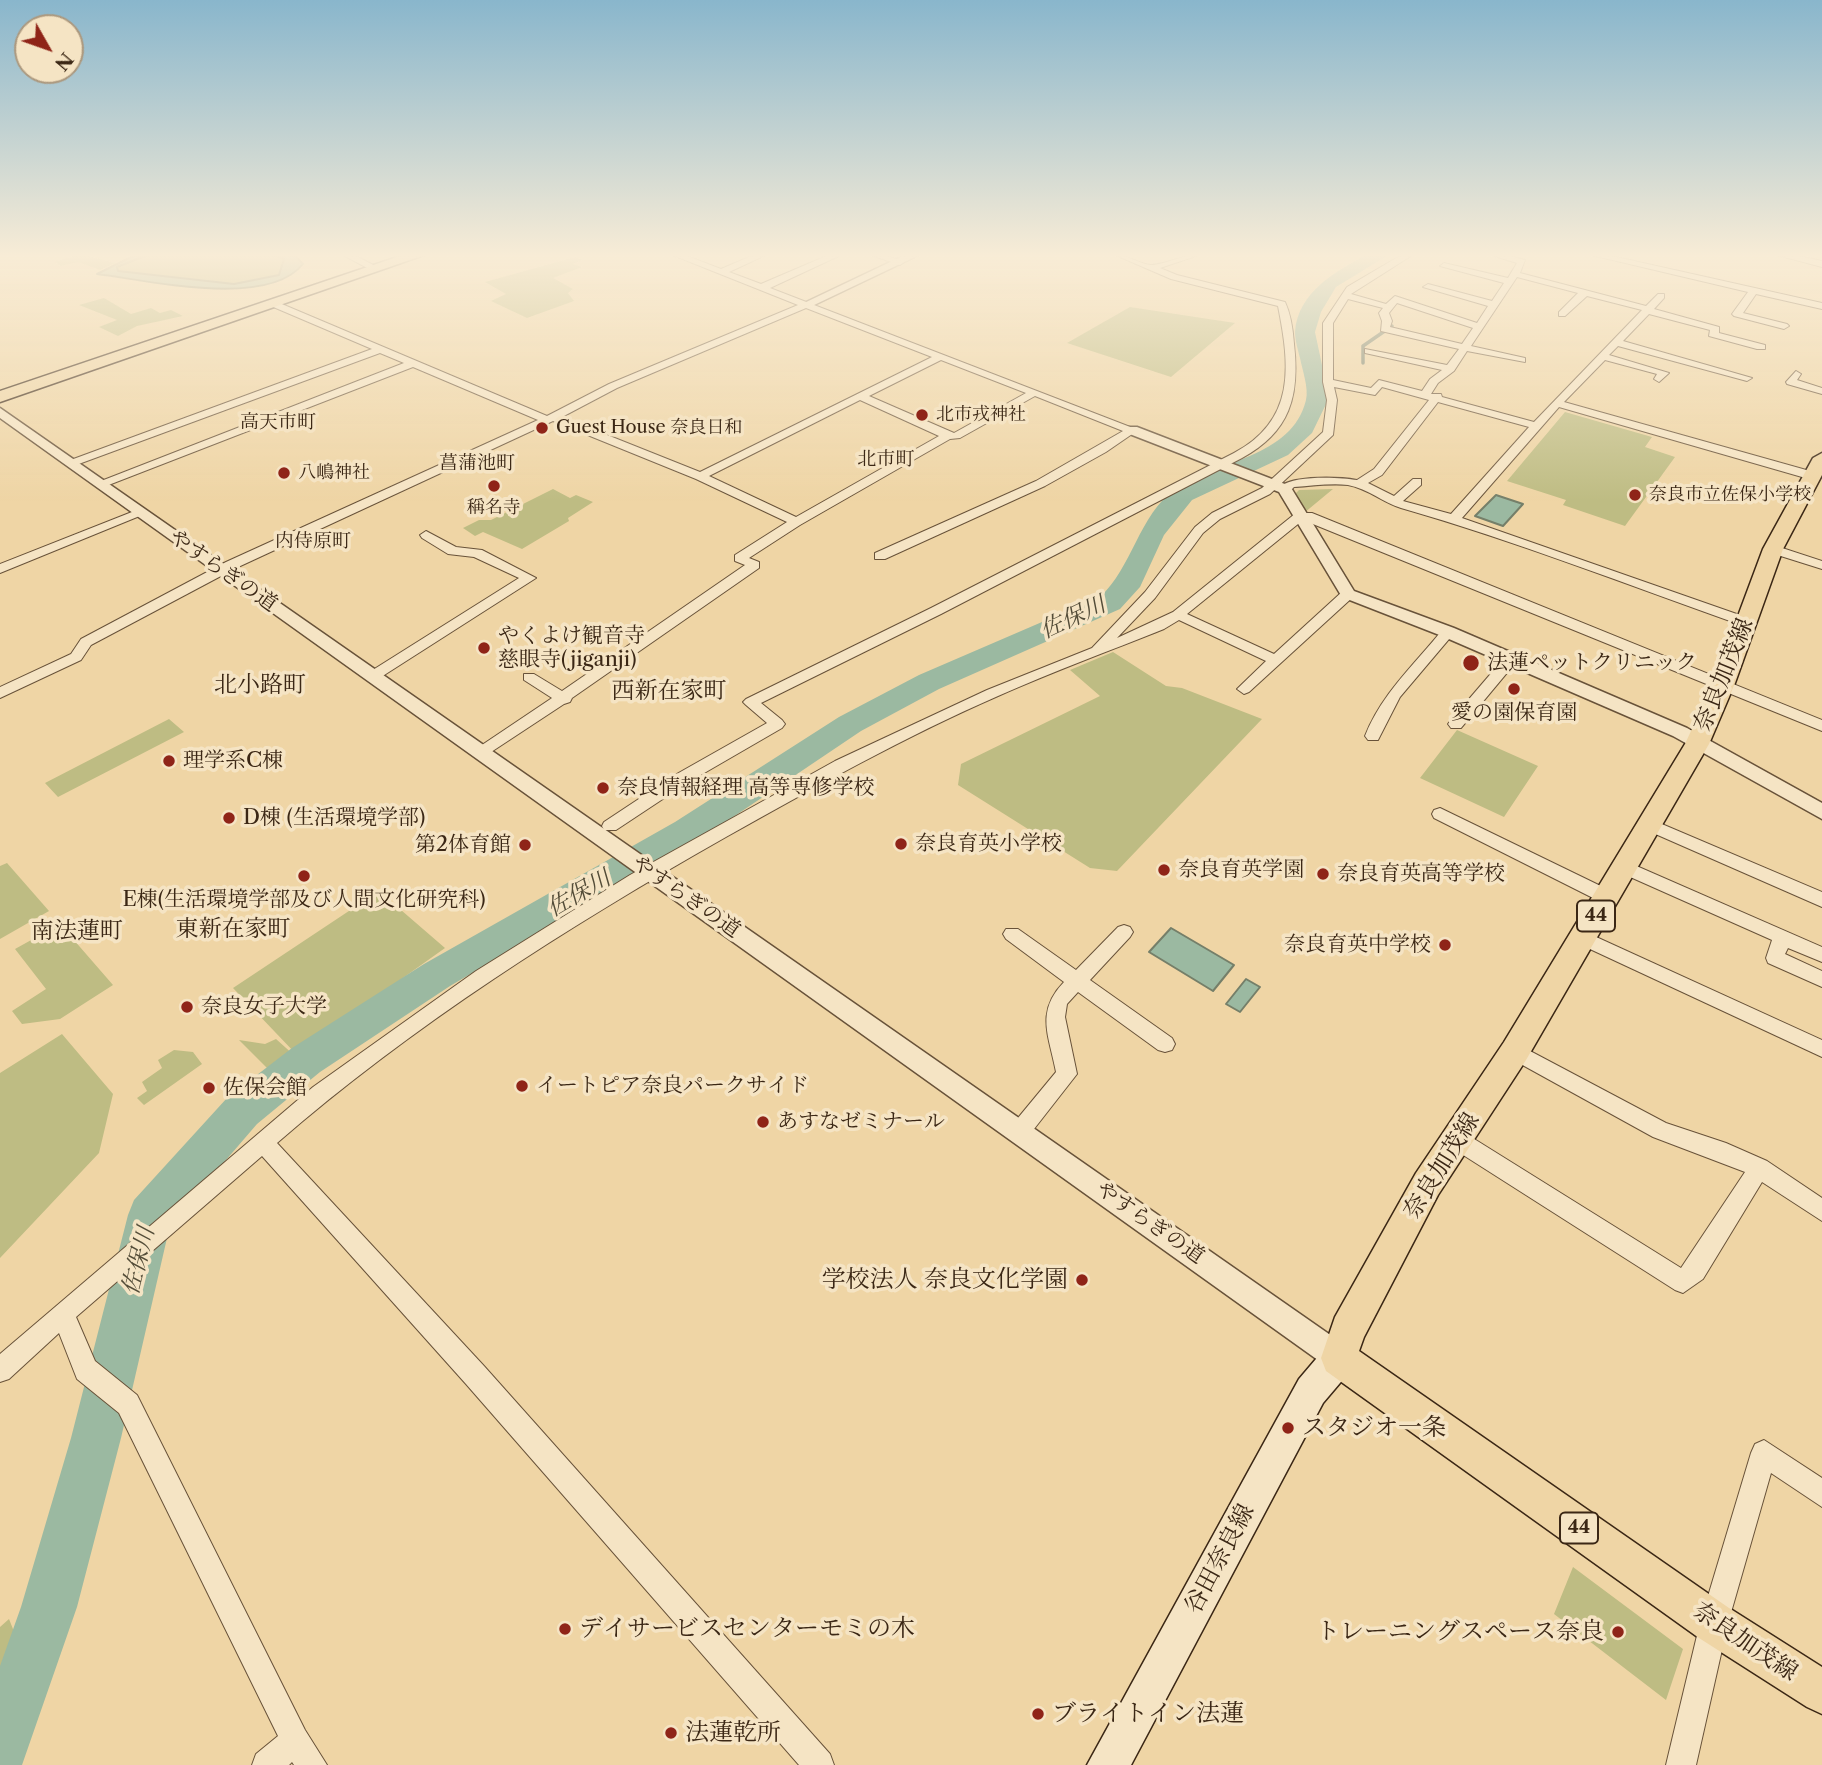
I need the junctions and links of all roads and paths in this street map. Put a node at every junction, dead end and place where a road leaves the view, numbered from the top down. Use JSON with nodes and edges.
{"nodes":[{"id":1,"x":157,"y":336,"type":"edge"},
{"id":2,"x":179,"y":336,"type":"edge"},
{"id":3,"x":347,"y":336,"type":"edge"},
{"id":4,"x":731,"y":336,"type":"edge"},
{"id":5,"x":891,"y":336,"type":"edge"},
{"id":6,"x":1287,"y":336,"type":"edge"},
{"id":7,"x":1328,"y":336,"type":"edge"},
{"id":8,"x":1418,"y":336,"type":"edge"},
{"id":9,"x":1470,"y":336,"type":"edge"},
{"id":10,"x":1620,"y":336,"type":"edge"},
{"id":11,"x":1633,"y":336,"type":"edge"},
{"id":12,"x":1723,"y":336,"type":"edge"},
{"id":13,"x":1614,"y":342,"type":"junction"},
{"id":14,"x":1463,"y":346,"type":"junction"},
{"id":15,"x":1762,"y":346,"type":"dead end"},
{"id":16,"x":378,"y":350,"type":"junction"},
{"id":17,"x":1369,"y":351,"type":"dead end"},
{"id":18,"x":941,"y":356,"type":"junction"},
{"id":19,"x":1602,"y":356,"type":"junction"},
{"id":20,"x":1521,"y":360,"type":"dead end"},
{"id":21,"x":1730,"y":360,"type":"dead end"},
{"id":22,"x":411,"y":364,"type":"junction"},
{"id":23,"x":1450,"y":369,"type":"junction"},
{"id":24,"x":1796,"y":374,"type":"dead end"},
{"id":25,"x":1747,"y":378,"type":"dead end"},
{"id":26,"x":1659,"y":379,"type":"dead end"},
{"id":27,"x":1328,"y":382,"type":"junction"},
{"id":28,"x":0,"y":388,"type":"edge"},
{"id":29,"x":1822,"y":391,"type":"edge"},
{"id":30,"x":1035,"y":392,"type":"junction"},
{"id":31,"x":1432,"y":395,"type":"junction"},
{"id":32,"x":0,"y":397,"type":"edge"},
{"id":33,"x":862,"y":397,"type":"junction"},
{"id":34,"x":1557,"y":403,"type":"junction"},
{"id":35,"x":0,"y":412,"type":"edge"},
{"id":36,"x":550,"y":418,"type":"junction"},
{"id":37,"x":1538,"y":426,"type":"junction"},
{"id":38,"x":1132,"y":430,"type":"junction"},
{"id":39,"x":948,"y":436,"type":"junction"},
{"id":40,"x":72,"y":463,"type":"junction"},
{"id":41,"x":1221,"y":464,"type":"junction"},
{"id":42,"x":1819,"y":464,"type":"edge"},
{"id":43,"x":700,"y":476,"type":"junction"},
{"id":44,"x":1417,"y":482,"type":"dead end"},
{"id":45,"x":102,"y":483,"type":"junction"},
{"id":46,"x":1359,"y":484,"type":"junction"},
{"id":47,"x":1279,"y":486,"type":"junction"},
{"id":48,"x":1394,"y":502,"type":"junction"},
{"id":49,"x":141,"y":513,"type":"junction"},
{"id":50,"x":1300,"y":516,"type":"junction"},
{"id":51,"x":1454,"y":519,"type":"junction"},
{"id":52,"x":796,"y":522,"type":"junction"},
{"id":53,"x":426,"y":535,"type":"dead end"},
{"id":54,"x":1773,"y":549,"type":"junction"},
{"id":55,"x":880,"y":556,"type":"dead end"},
{"id":56,"x":1822,"y":565,"type":"edge"},
{"id":57,"x":0,"y":569,"type":"edge"},
{"id":58,"x":223,"y":571,"type":"junction"},
{"id":59,"x":1348,"y":594,"type":"junction"},
{"id":60,"x":1178,"y":615,"type":"junction"},
{"id":61,"x":1746,"y":622,"type":"junction"},
{"id":62,"x":1448,"y":632,"type":"junction"},
{"id":63,"x":1096,"y":652,"type":"junction"},
{"id":64,"x":1511,"y":659,"type":"junction"},
{"id":65,"x":1276,"y":660,"type":"junction"},
{"id":66,"x":373,"y":676,"type":"junction"},
{"id":67,"x":529,"y":677,"type":"dead end"},
{"id":68,"x":1724,"y":684,"type":"junction"},
{"id":69,"x":1244,"y":689,"type":"dead end"},
{"id":70,"x":0,"y":693,"type":"edge"},
{"id":71,"x":565,"y":699,"type":"junction"},
{"id":72,"x":1456,"y":724,"type":"dead end"},
{"id":73,"x":1822,"y":726,"type":"edge"},
{"id":74,"x":1373,"y":736,"type":"dead end"},
{"id":75,"x":1697,"y":744,"type":"junction"},
{"id":76,"x":482,"y":753,"type":"junction"},
{"id":77,"x":1822,"y":812,"type":"edge"},
{"id":78,"x":1440,"y":814,"type":"dead end"},
{"id":79,"x":1650,"y":825,"type":"junction"},
{"id":80,"x":610,"y":826,"type":"dead end"},
{"id":81,"x":1625,"y":867,"type":"junction"},
{"id":82,"x":647,"y":870,"type":"junction"},
{"id":83,"x":1607,"y":897,"type":"junction"},
{"id":84,"x":1822,"y":900,"type":"edge"},
{"id":85,"x":1124,"y":932,"type":"dead end"},
{"id":86,"x":1012,"y":934,"type":"dead end"},
{"id":87,"x":1782,"y":937,"type":"junction"},
{"id":88,"x":1583,"y":939,"type":"junction"},
{"id":89,"x":1822,"y":955,"type":"edge"},
{"id":90,"x":1822,"y":979,"type":"edge"},
{"id":91,"x":1079,"y":981,"type":"junction"},
{"id":92,"x":1165,"y":1044,"type":"dead end"},
{"id":93,"x":1822,"y":1049,"type":"edge"},
{"id":94,"x":1516,"y":1051,"type":"junction"},
{"id":95,"x":1020,"y":1131,"type":"junction"},
{"id":96,"x":1456,"y":1139,"type":"junction"},
{"id":97,"x":264,"y":1143,"type":"junction"},
{"id":98,"x":1759,"y":1168,"type":"junction"},
{"id":99,"x":1822,"y":1211,"type":"edge"},
{"id":100,"x":63,"y":1314,"type":"junction"},
{"id":101,"x":1339,"y":1358,"type":"junction"},
{"id":102,"x":0,"y":1370,"type":"edge"},
{"id":103,"x":1822,"y":1494,"type":"edge"},
{"id":104,"x":1714,"y":1623,"type":"junction"},
{"id":105,"x":1822,"y":1692,"type":"edge"},
{"id":106,"x":295,"y":1740,"type":"junction"},
{"id":107,"x":267,"y":1765,"type":"edge"},
{"id":108,"x":312,"y":1765,"type":"edge"},
{"id":109,"x":819,"y":1765,"type":"edge"},
{"id":110,"x":1108,"y":1765,"type":"edge"},
{"id":111,"x":1681,"y":1765,"type":"edge"}],
"edges":[{"from":1,"to":28,"type":"highway"},
{"from":2,"to":32,"type":"highway"},
{"from":3,"to":16,"type":"street"},
{"from":4,"to":36,"type":"street"},
{"from":5,"to":18,"type":"street"},
{"from":6,"to":41,"type":"street"},
{"from":7,"to":27,"type":"street"},
{"from":8,"to":14,"type":"street"},
{"from":9,"to":14,"type":"street"},
{"from":10,"to":13,"type":"street"},
{"from":11,"to":21,"type":"street"},
{"from":12,"to":15,"type":"street"},
{"from":13,"to":19,"type":"street"},
{"from":13,"to":25,"type":"street"},
{"from":14,"to":20,"type":"street"},
{"from":14,"to":23,"type":"street"},
{"from":16,"to":22,"type":"street"},
{"from":16,"to":40,"type":"street"},
{"from":17,"to":23,"type":"street"},
{"from":18,"to":30,"type":"street"},
{"from":18,"to":33,"type":"street"},
{"from":19,"to":26,"type":"street"},
{"from":19,"to":34,"type":"street"},
{"from":22,"to":36,"type":"street"},
{"from":22,"to":45,"type":"street"},
{"from":23,"to":31,"type":"street"},
{"from":24,"to":29,"type":"street"},
{"from":27,"to":31,"type":"street"},
{"from":27,"to":47,"type":"street"},
{"from":30,"to":38,"type":"street"},
{"from":30,"to":39,"type":"street"},
{"from":31,"to":37,"type":"street"},
{"from":31,"to":46,"type":"street"},
{"from":33,"to":39,"type":"street"},
{"from":33,"to":43,"type":"street"},
{"from":34,"to":37,"type":"street"},
{"from":34,"to":42,"type":"street"},
{"from":35,"to":40,"type":"street","name":"やすらぎの道"},
{"from":36,"to":43,"type":"street"},
{"from":36,"to":58,"type":"street"},
{"from":37,"to":51,"type":"street"},
{"from":38,"to":41,"type":"street"},
{"from":38,"to":55,"type":"street"},
{"from":39,"to":52,"type":"street"},
{"from":40,"to":45,"type":"street","name":"やすらぎの道"},
{"from":41,"to":47,"type":"street"},
{"from":41,"to":80,"type":"street"},
{"from":42,"to":54,"type":"main road","name":"奈良加茂線","number":"44"},
{"from":43,"to":52,"type":"street"},
{"from":44,"to":48,"type":"street"},
{"from":45,"to":49,"type":"street","name":"やすらぎの道"},
{"from":46,"to":47,"type":"street"},
{"from":46,"to":48,"type":"street"},
{"from":47,"to":50,"type":"street"},
{"from":47,"to":63,"type":"street"},
{"from":48,"to":51,"type":"street"},
{"from":49,"to":57,"type":"street"},
{"from":49,"to":58,"type":"street","name":"やすらぎの道"},
{"from":50,"to":59,"type":"street"},
{"from":50,"to":60,"type":"street"},
{"from":50,"to":68,"type":"street"},
{"from":51,"to":61,"type":"street"},
{"from":52,"to":71,"type":"street"},
{"from":53,"to":66,"type":"street"},
{"from":54,"to":56,"type":"street"},
{"from":54,"to":61,"type":"main road","name":"奈良加茂線","number":"44"},
{"from":58,"to":66,"type":"street","name":"やすらぎの道"},
{"from":58,"to":70,"type":"street"},
{"from":59,"to":62,"type":"street"},
{"from":59,"to":65,"type":"street"},
{"from":60,"to":63,"type":"street"},
{"from":60,"to":65,"type":"street"},
{"from":61,"to":68,"type":"main road","name":"奈良加茂線","number":"44"},
{"from":62,"to":64,"type":"street"},
{"from":62,"to":74,"type":"street"},
{"from":63,"to":82,"type":"street"},
{"from":64,"to":72,"type":"street"},
{"from":64,"to":75,"type":"street"},
{"from":65,"to":69,"type":"street"},
{"from":66,"to":76,"type":"street","name":"やすらぎの道"},
{"from":67,"to":71,"type":"street"},
{"from":68,"to":73,"type":"street"},
{"from":68,"to":75,"type":"main road","name":"奈良加茂線","number":"44"},
{"from":71,"to":76,"type":"street"},
{"from":75,"to":77,"type":"street"},
{"from":75,"to":79,"type":"main road","name":"奈良加茂線","number":"44"},
{"from":76,"to":82,"type":"street","name":"やすらぎの道"},
{"from":78,"to":83,"type":"street"},
{"from":79,"to":81,"type":"main road","name":"奈良加茂線","number":"44"},
{"from":79,"to":84,"type":"street"},
{"from":81,"to":83,"type":"main road","name":"奈良加茂線","number":"44"},
{"from":81,"to":87,"type":"street"},
{"from":82,"to":95,"type":"street","name":"やすらぎの道"},
{"from":82,"to":97,"type":"street"},
{"from":83,"to":88,"type":"main road","name":"奈良加茂線","number":"44"},
{"from":85,"to":91,"type":"street"},
{"from":86,"to":91,"type":"street"},
{"from":87,"to":89,"type":"street"},
{"from":87,"to":90,"type":"street"},
{"from":88,"to":93,"type":"street"},
{"from":88,"to":94,"type":"main road","name":"奈良加茂線","number":"44"},
{"from":91,"to":92,"type":"street"},
{"from":91,"to":95,"type":"street"},
{"from":94,"to":96,"type":"main road","name":"奈良加茂線","number":"44"},
{"from":94,"to":98,"type":"street"},
{"from":95,"to":101,"type":"street","name":"やすらぎの道"},
{"from":96,"to":98,"type":"street"},
{"from":96,"to":101,"type":"main road","name":"奈良加茂線","number":"44"},
{"from":97,"to":100,"type":"street"},
{"from":97,"to":109,"type":"street"},
{"from":98,"to":99,"type":"street"},
{"from":100,"to":102,"type":"street"},
{"from":100,"to":106,"type":"street"},
{"from":101,"to":104,"type":"main road","name":"奈良加茂線","number":"44"},
{"from":101,"to":110,"type":"main road","name":"谷田奈良線"},
{"from":103,"to":104,"type":"street"},
{"from":104,"to":105,"type":"main road","name":"奈良加茂線","number":"44"},
{"from":104,"to":111,"type":"street"},
{"from":106,"to":107,"type":"street"},
{"from":106,"to":108,"type":"street"}]}
